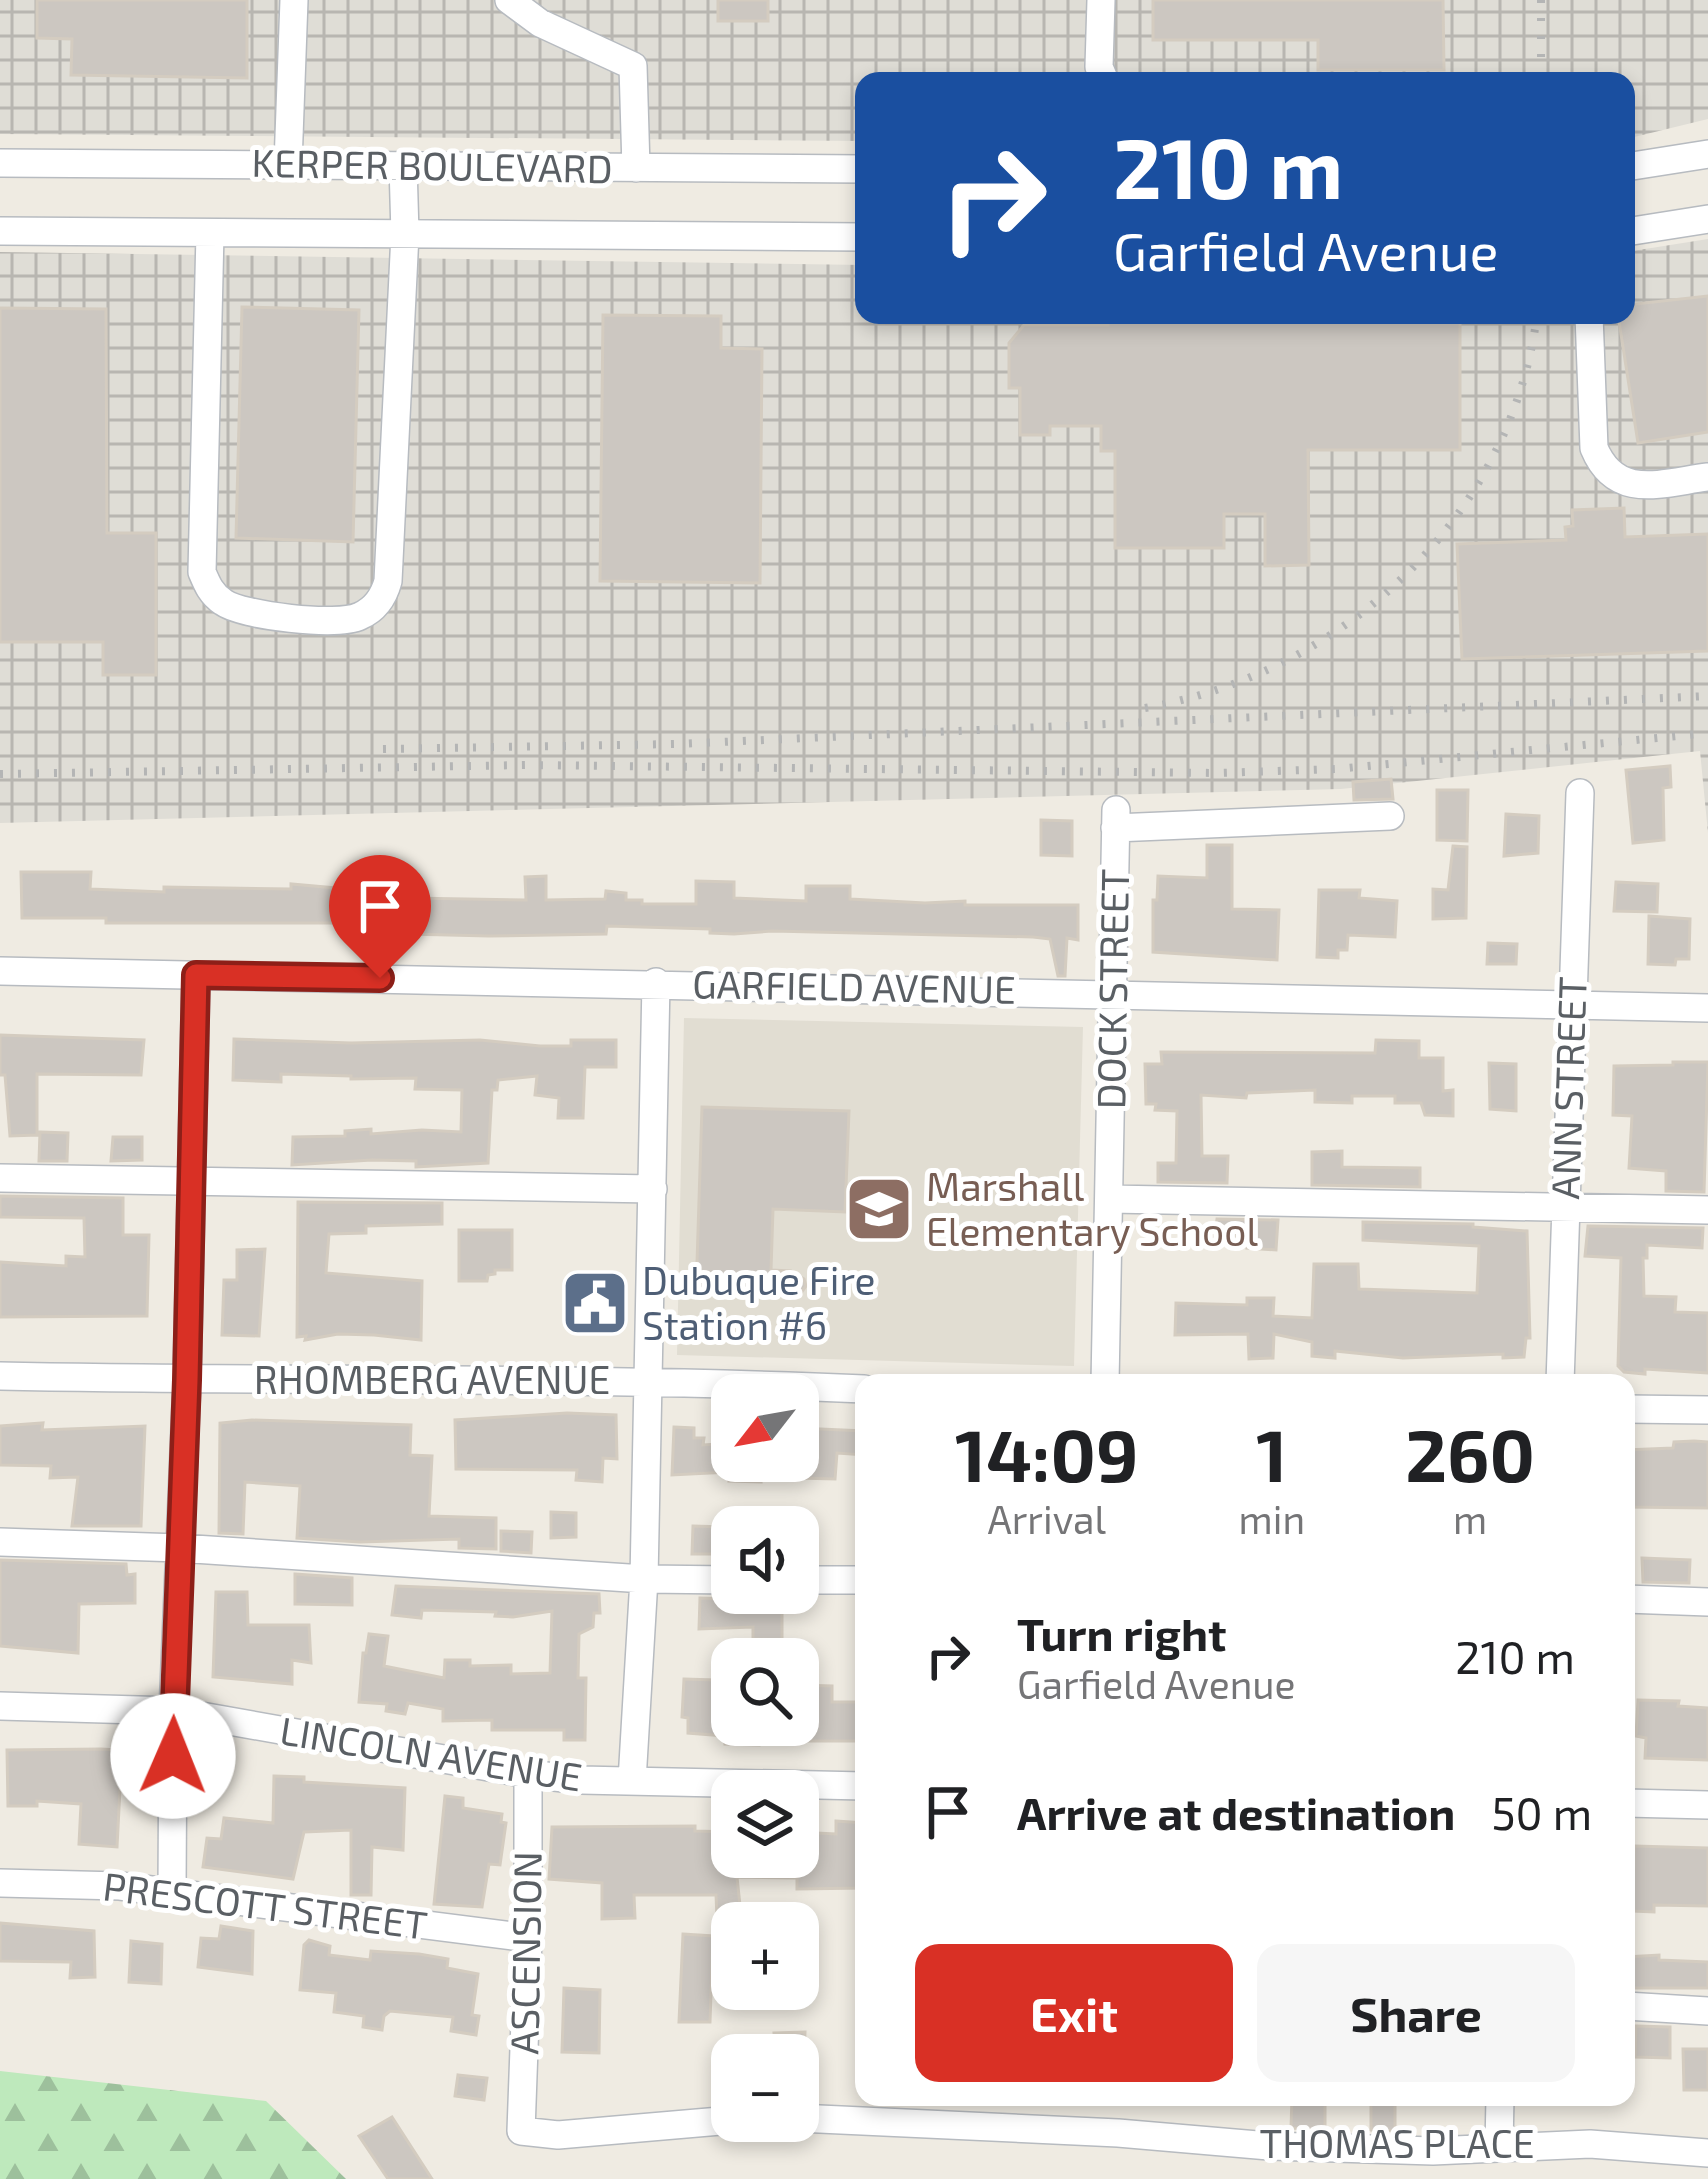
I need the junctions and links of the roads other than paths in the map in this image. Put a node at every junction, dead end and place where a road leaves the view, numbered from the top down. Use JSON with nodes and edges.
{"nodes":[{"id":1,"x":294,"y":0,"type":"edge"},
{"id":2,"x":509,"y":0,"type":"edge"},
{"id":3,"x":1101,"y":0,"type":"edge"},
{"id":4,"x":1101,"y":72,"type":"edge"},
{"id":5,"x":1708,"y":154,"type":"edge"},
{"id":6,"x":0,"y":163,"type":"edge"},
{"id":7,"x":288,"y":164,"type":"junction"},
{"id":8,"x":403,"y":165,"type":"junction"},
{"id":9,"x":1635,"y":166,"type":"edge"},
{"id":10,"x":636,"y":168,"type":"junction"},
{"id":11,"x":855,"y":169,"type":"edge"},
{"id":12,"x":1708,"y":219,"type":"edge"},
{"id":13,"x":0,"y":231,"type":"edge"},
{"id":14,"x":1635,"y":231,"type":"edge"},
{"id":15,"x":210,"y":233,"type":"junction"},
{"id":16,"x":405,"y":235,"type":"junction"},
{"id":17,"x":855,"y":237,"type":"edge"},
{"id":18,"x":1588,"y":324,"type":"edge"},
{"id":19,"x":1708,"y":477,"type":"edge"},
{"id":20,"x":1580,"y":793,"type":"dead end"},
{"id":21,"x":1390,"y":816,"type":"dead end"},
{"id":22,"x":0,"y":971,"type":"edge"},
{"id":23,"x":196,"y":975,"type":"junction"},
{"id":24,"x":656,"y":982,"type":"junction"},
{"id":25,"x":1114,"y":993,"type":"junction"},
{"id":26,"x":1571,"y":1007,"type":"junction"},
{"id":27,"x":1708,"y":1008,"type":"edge"},
{"id":28,"x":0,"y":1178,"type":"edge"},
{"id":29,"x":191,"y":1184,"type":"junction"},
{"id":30,"x":652,"y":1189,"type":"junction"},
{"id":31,"x":1110,"y":1198,"type":"junction"},
{"id":32,"x":1564,"y":1206,"type":"junction"},
{"id":33,"x":1708,"y":1210,"type":"edge"},
{"id":34,"x":1105,"y":1374,"type":"edge"},
{"id":35,"x":1560,"y":1374,"type":"edge"},
{"id":36,"x":0,"y":1376,"type":"edge"},
{"id":37,"x":650,"y":1379,"type":"junction"},
{"id":38,"x":187,"y":1380,"type":"junction"},
{"id":39,"x":855,"y":1389,"type":"edge"},
{"id":40,"x":1635,"y":1408,"type":"edge"},
{"id":41,"x":1708,"y":1410,"type":"edge"},
{"id":42,"x":0,"y":1542,"type":"edge"},
{"id":43,"x":179,"y":1547,"type":"junction"},
{"id":44,"x":644,"y":1579,"type":"junction"},
{"id":45,"x":711,"y":1580,"type":"edge"},
{"id":46,"x":819,"y":1580,"type":"edge"},
{"id":47,"x":855,"y":1580,"type":"edge"},
{"id":48,"x":1635,"y":1599,"type":"edge"},
{"id":49,"x":1708,"y":1602,"type":"edge"},
{"id":50,"x":0,"y":1706,"type":"edge"},
{"id":51,"x":173,"y":1711,"type":"junction"},
{"id":52,"x":528,"y":1774,"type":"junction"},
{"id":53,"x":632,"y":1781,"type":"junction"},
{"id":54,"x":855,"y":1786,"type":"edge"},
{"id":55,"x":1635,"y":1802,"type":"edge"},
{"id":56,"x":1708,"y":1805,"type":"edge"},
{"id":57,"x":0,"y":1883,"type":"edge"},
{"id":58,"x":172,"y":1892,"type":"junction"},
{"id":59,"x":528,"y":1938,"type":"junction"},
{"id":60,"x":1635,"y":2007,"type":"edge"},
{"id":61,"x":1708,"y":2011,"type":"edge"},
{"id":62,"x":1500,"y":2106,"type":"edge"},
{"id":63,"x":819,"y":2119,"type":"edge"},
{"id":64,"x":711,"y":2122,"type":"edge"},
{"id":65,"x":1499,"y":2147,"type":"junction"},
{"id":66,"x":1708,"y":2152,"type":"edge"}],
"edges":[{"from":1,"to":7,"type":"street"},
{"from":2,"to":10,"type":"street"},
{"from":3,"to":4,"type":"street"},
{"from":5,"to":9,"type":"street"},
{"from":6,"to":7,"type":"street","name":"KERPER BOULEVARD"},
{"from":7,"to":8,"type":"street","name":"KERPER BOULEVARD"},
{"from":8,"to":10,"type":"street","name":"KERPER BOULEVARD"},
{"from":8,"to":16,"type":"street"},
{"from":10,"to":11,"type":"street","name":"KERPER BOULEVARD"},
{"from":12,"to":14,"type":"street"},
{"from":13,"to":15,"type":"street","name":"KERPER BOULEVARD"},
{"from":15,"to":16,"type":"street","name":"KERPER BOULEVARD"},
{"from":15,"to":16,"type":"street"},
{"from":16,"to":17,"type":"street","name":"KERPER BOULEVARD"},
{"from":18,"to":19,"type":"street"},
{"from":20,"to":26,"type":"street","name":"ANN STREET"},
{"from":21,"to":25,"type":"street","name":"DOCK STREET"},
{"from":22,"to":23,"type":"street","name":"GARFIELD AVENUE"},
{"from":23,"to":24,"type":"street","name":"GARFIELD AVENUE"},
{"from":23,"to":29,"type":"street"},
{"from":24,"to":25,"type":"street","name":"GARFIELD AVENUE"},
{"from":24,"to":30,"type":"street"},
{"from":25,"to":26,"type":"street","name":"GARFIELD AVENUE"},
{"from":25,"to":31,"type":"street","name":"DOCK STREET"},
{"from":26,"to":27,"type":"street","name":"GARFIELD AVENUE"},
{"from":26,"to":32,"type":"street","name":"ANN STREET"},
{"from":28,"to":29,"type":"street"},
{"from":29,"to":30,"type":"street"},
{"from":29,"to":38,"type":"street"},
{"from":30,"to":37,"type":"street"},
{"from":31,"to":32,"type":"street"},
{"from":31,"to":34,"type":"street","name":"DOCK STREET"},
{"from":32,"to":33,"type":"street"},
{"from":32,"to":35,"type":"street","name":"ANN STREET"},
{"from":36,"to":38,"type":"street","name":"RHOMBERG AVENUE"},
{"from":37,"to":38,"type":"street","name":"RHOMBERG AVENUE"},
{"from":37,"to":39,"type":"street","name":"RHOMBERG AVENUE"},
{"from":37,"to":44,"type":"street"},
{"from":38,"to":43,"type":"street"},
{"from":40,"to":41,"type":"street"},
{"from":42,"to":43,"type":"street"},
{"from":43,"to":44,"type":"street"},
{"from":43,"to":51,"type":"street"},
{"from":44,"to":45,"type":"street"},
{"from":44,"to":53,"type":"street"},
{"from":46,"to":47,"type":"street"},
{"from":48,"to":49,"type":"street"},
{"from":50,"to":51,"type":"street","name":"LINCOLN AVENUE"},
{"from":51,"to":52,"type":"street","name":"LINCOLN AVENUE"},
{"from":51,"to":58,"type":"street"},
{"from":52,"to":53,"type":"street","name":"LINCOLN AVENUE"},
{"from":52,"to":59,"type":"street","name":"ASCENSION"},
{"from":53,"to":54,"type":"street","name":"LINCOLN AVENUE"},
{"from":55,"to":56,"type":"street"},
{"from":57,"to":58,"type":"street","name":"PRESCOTT STREET"},
{"from":58,"to":59,"type":"street","name":"PRESCOTT STREET"},
{"from":59,"to":64,"type":"street","name":"ASCENSION"},
{"from":60,"to":61,"type":"street"},
{"from":62,"to":65,"type":"street"},
{"from":63,"to":65,"type":"street","name":"THOMAS PLACE"},
{"from":65,"to":66,"type":"street","name":"THOMAS PLACE"}]}
